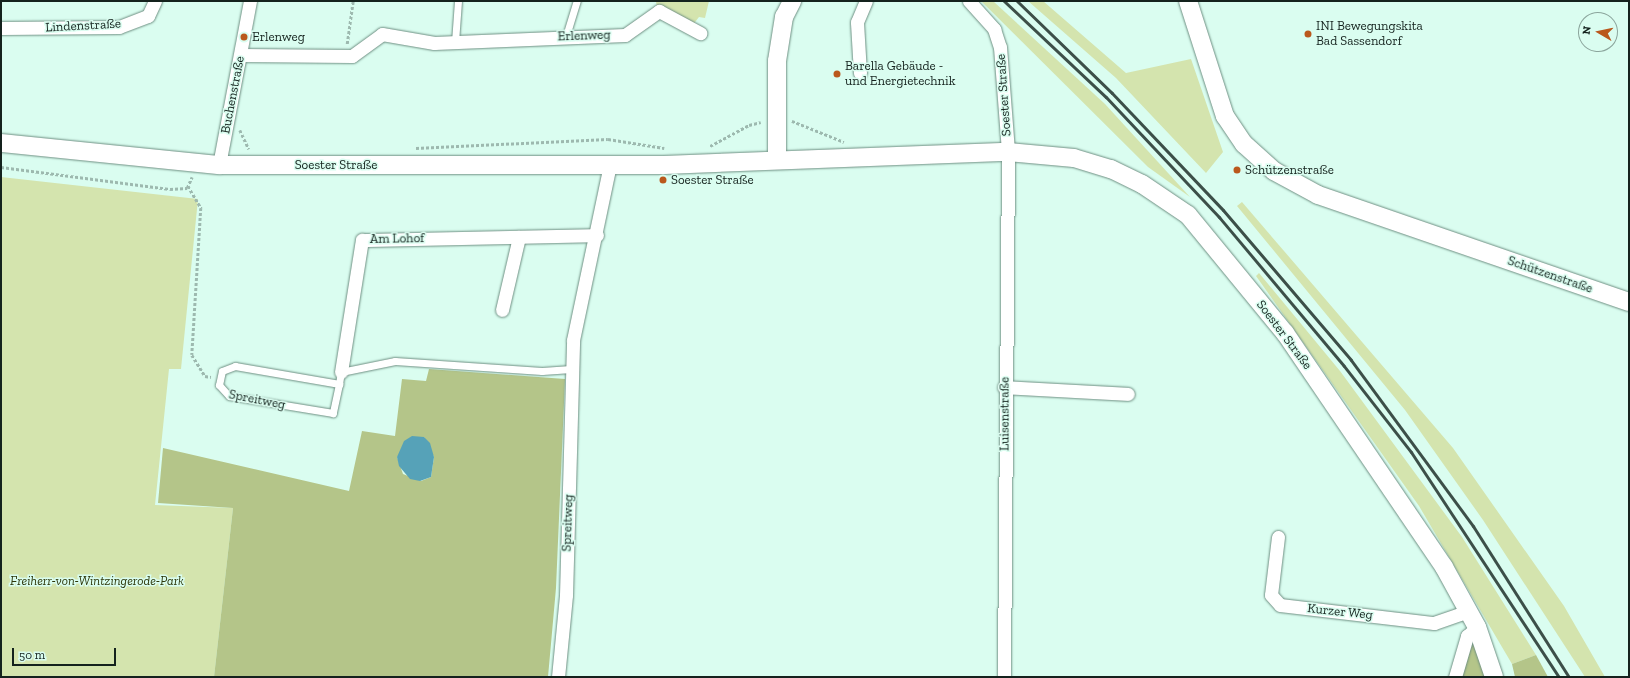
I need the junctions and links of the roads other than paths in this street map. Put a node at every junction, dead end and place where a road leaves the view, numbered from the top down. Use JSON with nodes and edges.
{"nodes":[{"id":1,"x":155,"y":1,"type":"edge"},
{"id":2,"x":250,"y":1,"type":"edge"},
{"id":3,"x":458,"y":1,"type":"edge"},
{"id":4,"x":577,"y":1,"type":"edge"},
{"id":5,"x":792,"y":1,"type":"edge"},
{"id":6,"x":866,"y":1,"type":"edge"},
{"id":7,"x":969,"y":1,"type":"edge"},
{"id":8,"x":1188,"y":1,"type":"edge"},
{"id":9,"x":1,"y":28,"type":"edge"},
{"id":10,"x":700,"y":34,"type":"dead end"},
{"id":11,"x":566,"y":36,"type":"junction"},
{"id":12,"x":455,"y":42,"type":"junction"},
{"id":13,"x":241,"y":55,"type":"junction"},
{"id":14,"x":860,"y":74,"type":"dead end"},
{"id":15,"x":1,"y":143,"type":"edge"},
{"id":16,"x":1008,"y":152,"type":"junction"},
{"id":17,"x":221,"y":158,"type":"junction"},
{"id":18,"x":777,"y":160,"type":"junction"},
{"id":19,"x":610,"y":165,"type":"junction"},
{"id":20,"x":597,"y":235,"type":"junction"},
{"id":21,"x":518,"y":237,"type":"junction"},
{"id":22,"x":1629,"y":302,"type":"edge"},
{"id":23,"x":502,"y":310,"type":"dead end"},
{"id":24,"x":571,"y":369,"type":"junction"},
{"id":25,"x":340,"y":378,"type":"junction"},
{"id":26,"x":1004,"y":388,"type":"junction"},
{"id":27,"x":1128,"y":394,"type":"dead end"},
{"id":28,"x":1278,"y":537,"type":"dead end"},
{"id":29,"x":1473,"y":619,"type":"junction"},
{"id":30,"x":558,"y":677,"type":"edge"},
{"id":31,"x":1004,"y":677,"type":"edge"},
{"id":32,"x":1455,"y":677,"type":"edge"},
{"id":33,"x":1494,"y":677,"type":"edge"}],
"edges":[{"from":1,"to":9,"type":"street","name":"Lindenstraße"},
{"from":2,"to":13,"type":"street","name":"Buchenstraße"},
{"from":3,"to":12,"type":"lane"},
{"from":4,"to":11,"type":"lane"},
{"from":5,"to":18,"type":"street"},
{"from":6,"to":14,"type":"street"},
{"from":7,"to":16,"type":"street","name":"Soester Straße"},
{"from":8,"to":22,"type":"street","name":"Schützenstraße"},
{"from":10,"to":11,"type":"street","name":"Erlenweg"},
{"from":11,"to":12,"type":"street","name":"Erlenweg"},
{"from":12,"to":13,"type":"street","name":"Erlenweg"},
{"from":13,"to":17,"type":"street","name":"Buchenstraße"},
{"from":15,"to":17,"type":"street","name":"Soester Straße"},
{"from":16,"to":18,"type":"street","name":"Soester Straße"},
{"from":16,"to":26,"type":"street","name":"Luisenstraße"},
{"from":16,"to":29,"type":"street","name":"Soester Straße"},
{"from":17,"to":19,"type":"street","name":"Soester Straße"},
{"from":18,"to":19,"type":"street","name":"Soester Straße"},
{"from":19,"to":20,"type":"street","name":"Spreitweg"},
{"from":20,"to":21,"type":"street","name":"Am Lohof"},
{"from":20,"to":24,"type":"street","name":"Spreitweg"},
{"from":21,"to":23,"type":"street"},
{"from":21,"to":25,"type":"street","name":"Am Lohof"},
{"from":24,"to":25,"type":"lane","name":"Spreitweg"},
{"from":24,"to":30,"type":"street","name":"Spreitweg"},
{"from":25,"to":25,"type":"lane","name":"Spreitweg"},
{"from":26,"to":27,"type":"street"},
{"from":26,"to":31,"type":"street","name":"Luisenstraße"},
{"from":28,"to":29,"type":"street","name":"Kurzer Weg"},
{"from":29,"to":32,"type":"street"},
{"from":29,"to":33,"type":"street","name":"Soester Straße"}]}
